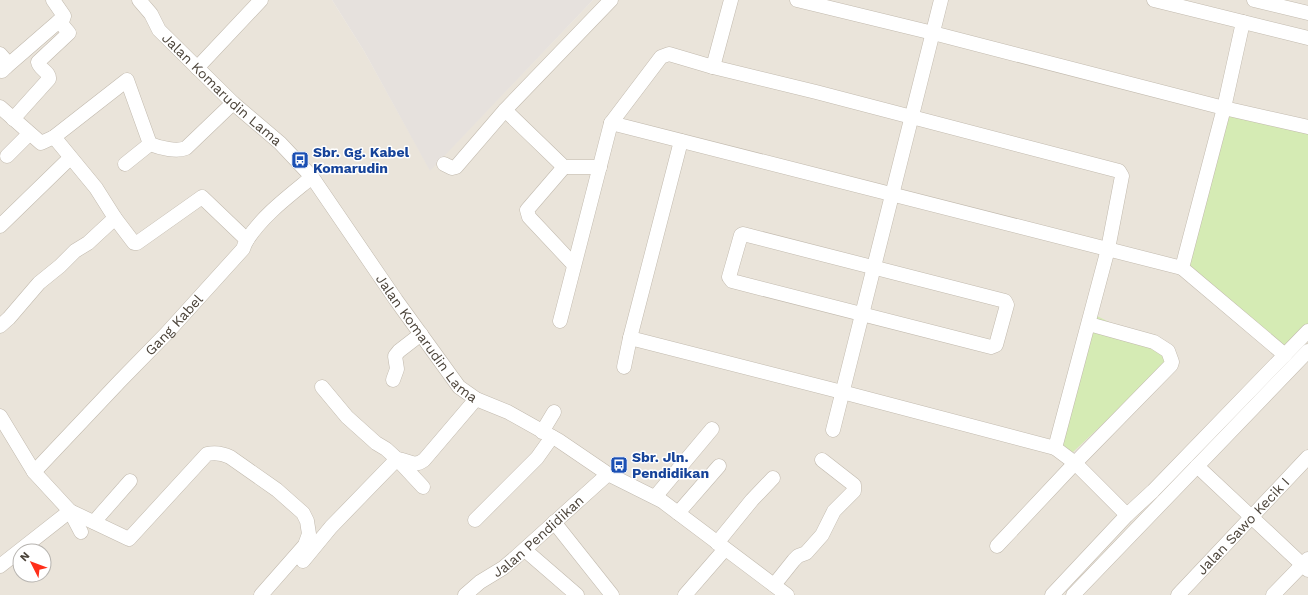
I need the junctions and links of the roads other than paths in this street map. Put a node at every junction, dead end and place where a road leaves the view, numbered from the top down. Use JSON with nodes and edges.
{"nodes":[{"id":1,"x":53,"y":0,"type":"edge"},
{"id":2,"x":139,"y":0,"type":"edge"},
{"id":3,"x":261,"y":0,"type":"edge"},
{"id":4,"x":611,"y":0,"type":"edge"},
{"id":5,"x":731,"y":0,"type":"edge"},
{"id":6,"x":797,"y":0,"type":"edge"},
{"id":7,"x":941,"y":0,"type":"edge"},
{"id":8,"x":1154,"y":0,"type":"edge"},
{"id":9,"x":1254,"y":0,"type":"edge"},
{"id":10,"x":1308,"y":13,"type":"edge"},
{"id":11,"x":59,"y":21,"type":"junction"},
{"id":12,"x":1243,"y":22,"type":"junction"},
{"id":13,"x":933,"y":32,"type":"junction"},
{"id":14,"x":1308,"y":38,"type":"edge"},
{"id":15,"x":0,"y":54,"type":"edge"},
{"id":16,"x":713,"y":67,"type":"junction"},
{"id":17,"x":197,"y":68,"type":"junction"},
{"id":18,"x":3,"y":70,"type":"edge"},
{"id":19,"x":233,"y":103,"type":"junction"},
{"id":20,"x":0,"y":107,"type":"edge"},
{"id":21,"x":1224,"y":108,"type":"junction"},
{"id":22,"x":506,"y":110,"type":"junction"},
{"id":23,"x":912,"y":116,"type":"junction"},
{"id":24,"x":13,"y":119,"type":"junction"},
{"id":25,"x":611,"y":123,"type":"junction"},
{"id":26,"x":1308,"y":127,"type":"edge"},
{"id":27,"x":29,"y":134,"type":"junction"},
{"id":28,"x":54,"y":137,"type":"junction"},
{"id":29,"x":681,"y":141,"type":"junction"},
{"id":30,"x":150,"y":144,"type":"junction"},
{"id":31,"x":7,"y":156,"type":"dead end"},
{"id":32,"x":70,"y":158,"type":"junction"},
{"id":33,"x":125,"y":164,"type":"dead end"},
{"id":34,"x":444,"y":164,"type":"dead end"},
{"id":35,"x":564,"y":167,"type":"junction"},
{"id":36,"x":600,"y":167,"type":"junction"},
{"id":37,"x":312,"y":177,"type":"junction"},
{"id":38,"x":892,"y":194,"type":"junction"},
{"id":39,"x":115,"y":218,"type":"junction"},
{"id":40,"x":0,"y":226,"type":"edge"},
{"id":41,"x":246,"y":240,"type":"junction"},
{"id":42,"x":1108,"y":249,"type":"junction"},
{"id":43,"x":574,"y":265,"type":"junction"},
{"id":44,"x":874,"y":268,"type":"junction"},
{"id":45,"x":1182,"y":268,"type":"junction"},
{"id":46,"x":862,"y":314,"type":"junction"},
{"id":47,"x":560,"y":321,"type":"dead end"},
{"id":48,"x":1089,"y":324,"type":"junction"},
{"id":49,"x":0,"y":326,"type":"edge"},
{"id":50,"x":1308,"y":331,"type":"edge"},
{"id":51,"x":421,"y":334,"type":"junction"},
{"id":52,"x":630,"y":338,"type":"junction"},
{"id":53,"x":1308,"y":351,"type":"edge"},
{"id":54,"x":1285,"y":355,"type":"junction"},
{"id":55,"x":624,"y":367,"type":"dead end"},
{"id":56,"x":393,"y":380,"type":"dead end"},
{"id":57,"x":322,"y":387,"type":"dead end"},
{"id":58,"x":842,"y":392,"type":"junction"},
{"id":59,"x":476,"y":399,"type":"junction"},
{"id":60,"x":554,"y":412,"type":"dead end"},
{"id":61,"x":1237,"y":415,"type":"junction"},
{"id":62,"x":0,"y":416,"type":"edge"},
{"id":63,"x":712,"y":429,"type":"dead end"},
{"id":64,"x":833,"y":430,"type":"dead end"},
{"id":65,"x":547,"y":435,"type":"junction"},
{"id":66,"x":1055,"y":448,"type":"junction"},
{"id":67,"x":1308,"y":457,"type":"edge"},
{"id":68,"x":397,"y":459,"type":"junction"},
{"id":69,"x":822,"y":460,"type":"dead end"},
{"id":70,"x":1075,"y":463,"type":"junction"},
{"id":71,"x":719,"y":466,"type":"dead end"},
{"id":72,"x":1197,"y":466,"type":"junction"},
{"id":73,"x":34,"y":472,"type":"junction"},
{"id":74,"x":608,"y":474,"type":"junction"},
{"id":75,"x":773,"y":478,"type":"dead end"},
{"id":76,"x":130,"y":482,"type":"dead end"},
{"id":77,"x":423,"y":487,"type":"dead end"},
{"id":78,"x":1153,"y":491,"type":"junction"},
{"id":79,"x":655,"y":497,"type":"junction"},
{"id":80,"x":1164,"y":501,"type":"junction"},
{"id":81,"x":70,"y":511,"type":"junction"},
{"id":82,"x":678,"y":513,"type":"junction"},
{"id":83,"x":1127,"y":515,"type":"junction"},
{"id":84,"x":1251,"y":517,"type":"junction"},
{"id":85,"x":475,"y":520,"type":"dead end"},
{"id":86,"x":94,"y":522,"type":"junction"},
{"id":87,"x":554,"y":522,"type":"junction"},
{"id":88,"x":81,"y":532,"type":"dead end"},
{"id":89,"x":721,"y":546,"type":"junction"},
{"id":90,"x":997,"y":546,"type":"dead end"},
{"id":91,"x":525,"y":550,"type":"junction"},
{"id":92,"x":1306,"y":565,"type":"edge"},
{"id":93,"x":0,"y":566,"type":"edge"},
{"id":94,"x":774,"y":585,"type":"junction"},
{"id":95,"x":261,"y":595,"type":"edge"},
{"id":96,"x":272,"y":595,"type":"edge"},
{"id":97,"x":465,"y":595,"type":"edge"},
{"id":98,"x":577,"y":595,"type":"edge"},
{"id":99,"x":612,"y":595,"type":"edge"},
{"id":100,"x":686,"y":595,"type":"edge"},
{"id":101,"x":787,"y":595,"type":"edge"},
{"id":102,"x":1052,"y":595,"type":"edge"},
{"id":103,"x":1073,"y":595,"type":"edge"},
{"id":104,"x":1178,"y":595,"type":"edge"},
{"id":105,"x":1273,"y":595,"type":"edge"}],
"edges":[{"from":1,"to":11,"type":"street"},
{"from":2,"to":17,"type":"street","name":"Jalan Komarudin Lama"},
{"from":3,"to":17,"type":"street"},
{"from":4,"to":22,"type":"street"},
{"from":5,"to":16,"type":"street"},
{"from":6,"to":13,"type":"street"},
{"from":7,"to":13,"type":"street"},
{"from":8,"to":12,"type":"street"},
{"from":9,"to":10,"type":"street"},
{"from":11,"to":18,"type":"street"},
{"from":11,"to":24,"type":"street"},
{"from":12,"to":14,"type":"street"},
{"from":12,"to":21,"type":"street"},
{"from":13,"to":21,"type":"street"},
{"from":13,"to":23,"type":"street"},
{"from":15,"to":18,"type":"street"},
{"from":16,"to":23,"type":"street"},
{"from":16,"to":25,"type":"street"},
{"from":17,"to":19,"type":"street","name":"Jalan Komarudin Lama"},
{"from":19,"to":30,"type":"street"},
{"from":19,"to":37,"type":"street","name":"Jalan Komarudin Lama"},
{"from":20,"to":24,"type":"street"},
{"from":21,"to":26,"type":"street"},
{"from":21,"to":45,"type":"street"},
{"from":22,"to":34,"type":"street"},
{"from":22,"to":35,"type":"street"},
{"from":23,"to":38,"type":"street"},
{"from":23,"to":42,"type":"street"},
{"from":24,"to":27,"type":"street"},
{"from":25,"to":29,"type":"street"},
{"from":25,"to":36,"type":"street"},
{"from":27,"to":28,"type":"street"},
{"from":27,"to":31,"type":"street"},
{"from":28,"to":30,"type":"street"},
{"from":28,"to":32,"type":"street"},
{"from":29,"to":38,"type":"street"},
{"from":29,"to":52,"type":"street"},
{"from":30,"to":33,"type":"street"},
{"from":32,"to":39,"type":"street"},
{"from":32,"to":40,"type":"street"},
{"from":35,"to":36,"type":"street"},
{"from":35,"to":43,"type":"street"},
{"from":36,"to":43,"type":"street"},
{"from":37,"to":41,"type":"street","name":"Gang Kabel"},
{"from":37,"to":51,"type":"street","name":"Jalan Komarudin Lama"},
{"from":38,"to":42,"type":"street"},
{"from":38,"to":44,"type":"street"},
{"from":39,"to":41,"type":"street"},
{"from":39,"to":49,"type":"street"},
{"from":41,"to":73,"type":"street","name":"Gang Kabel"},
{"from":42,"to":45,"type":"street"},
{"from":42,"to":48,"type":"street"},
{"from":43,"to":47,"type":"street"},
{"from":44,"to":46,"type":"street"},
{"from":44,"to":46,"type":"street"},
{"from":44,"to":46,"type":"street"},
{"from":45,"to":54,"type":"street"},
{"from":46,"to":58,"type":"street"},
{"from":48,"to":66,"type":"street"},
{"from":48,"to":70,"type":"street"},
{"from":50,"to":54,"type":"street"},
{"from":51,"to":56,"type":"street"},
{"from":51,"to":59,"type":"street","name":"Jalan Komarudin Lama"},
{"from":52,"to":55,"type":"street"},
{"from":52,"to":58,"type":"street"},
{"from":53,"to":61,"type":"street"},
{"from":54,"to":61,"type":"street"},
{"from":57,"to":68,"type":"street"},
{"from":58,"to":64,"type":"street"},
{"from":58,"to":66,"type":"street"},
{"from":59,"to":65,"type":"street","name":"Jalan Komarudin Lama"},
{"from":59,"to":68,"type":"street"},
{"from":60,"to":65,"type":"street"},
{"from":61,"to":72,"type":"street"},
{"from":61,"to":78,"type":"street"},
{"from":62,"to":73,"type":"street"},
{"from":63,"to":79,"type":"street"},
{"from":65,"to":74,"type":"street","name":"Jalan Komarudin Lama"},
{"from":65,"to":85,"type":"street"},
{"from":66,"to":70,"type":"street"},
{"from":67,"to":84,"type":"street","name":"Jalan Sawo Kecik I"},
{"from":68,"to":77,"type":"street"},
{"from":68,"to":96,"type":"street"},
{"from":69,"to":94,"type":"street"},
{"from":70,"to":83,"type":"street"},
{"from":70,"to":90,"type":"street"},
{"from":71,"to":82,"type":"street"},
{"from":72,"to":80,"type":"street"},
{"from":72,"to":84,"type":"street"},
{"from":73,"to":81,"type":"street"},
{"from":74,"to":79,"type":"street","name":"Jalan Komarudin Lama"},
{"from":74,"to":87,"type":"street","name":"Jalan Pendidikan"},
{"from":75,"to":89,"type":"street"},
{"from":76,"to":86,"type":"street"},
{"from":78,"to":80,"type":"street"},
{"from":78,"to":83,"type":"street"},
{"from":79,"to":82,"type":"street","name":"Jalan Komarudin Lama"},
{"from":80,"to":103,"type":"street"},
{"from":81,"to":86,"type":"street"},
{"from":81,"to":88,"type":"street"},
{"from":81,"to":93,"type":"street"},
{"from":82,"to":89,"type":"street","name":"Jalan Komarudin Lama"},
{"from":83,"to":102,"type":"street"},
{"from":84,"to":92,"type":"street"},
{"from":84,"to":104,"type":"street","name":"Jalan Sawo Kecik I"},
{"from":86,"to":95,"type":"street"},
{"from":87,"to":91,"type":"street","name":"Jalan Pendidikan"},
{"from":87,"to":99,"type":"street"},
{"from":89,"to":94,"type":"street","name":"Jalan Komarudin Lama"},
{"from":89,"to":100,"type":"street"},
{"from":91,"to":97,"type":"street","name":"Jalan Pendidikan"},
{"from":91,"to":98,"type":"street"},
{"from":92,"to":105,"type":"street"},
{"from":94,"to":101,"type":"street","name":"Jalan Komarudin Lama"}]}
